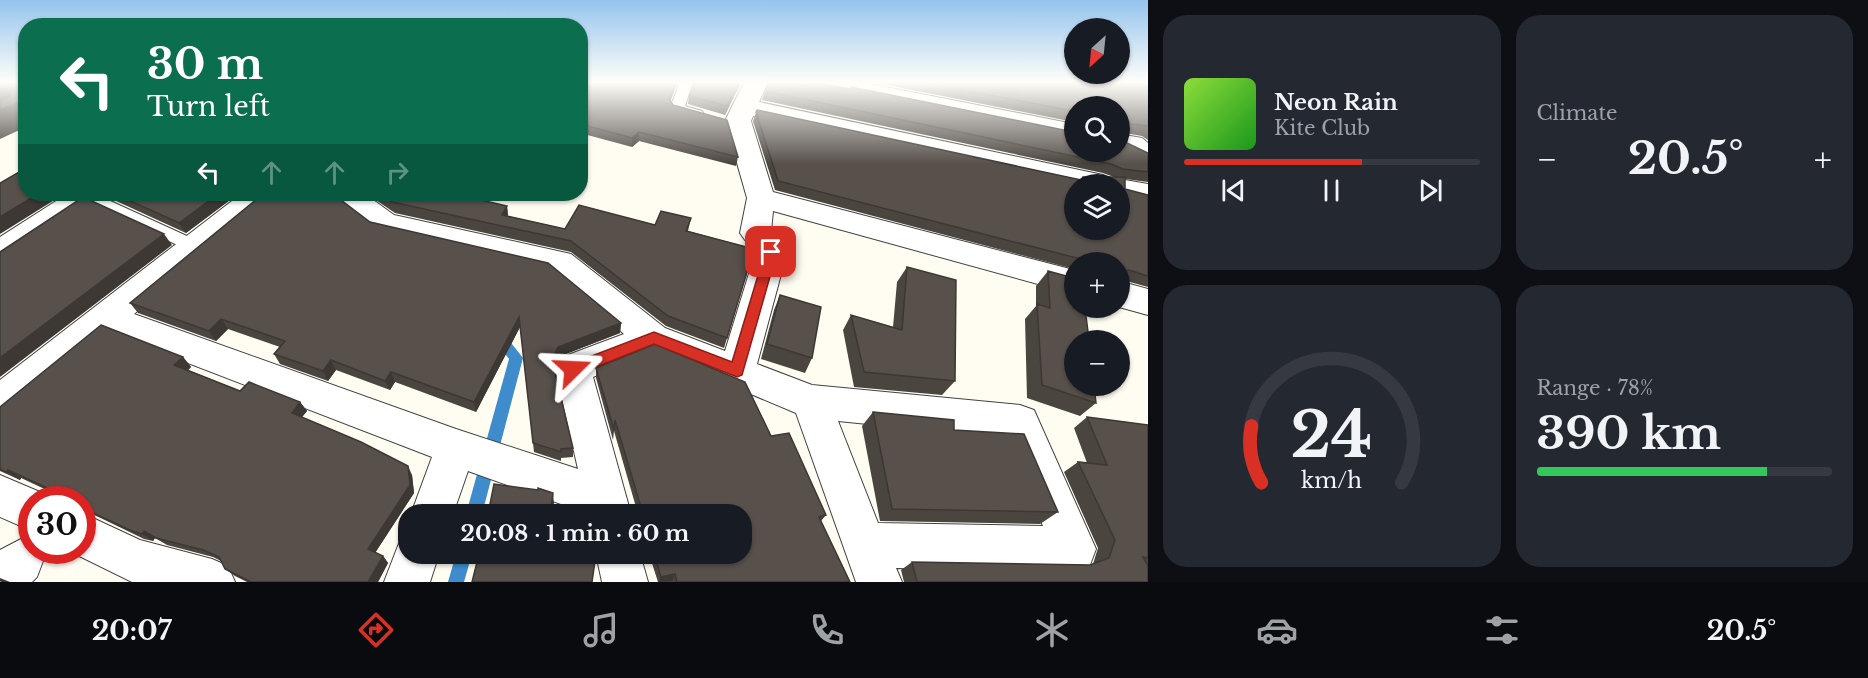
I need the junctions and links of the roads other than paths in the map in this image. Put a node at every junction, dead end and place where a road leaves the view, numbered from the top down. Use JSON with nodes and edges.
{"nodes":[{"id":1,"x":709,"y":109,"type":"edge"},
{"id":2,"x":959,"y":109,"type":"edge"},
{"id":3,"x":733,"y":110,"type":"edge"},
{"id":4,"x":1064,"y":130,"type":"edge"},
{"id":5,"x":1130,"y":144,"type":"edge"},
{"id":6,"x":1148,"y":156,"type":"edge"},
{"id":7,"x":1064,"y":176,"type":"edge"},
{"id":8,"x":1130,"y":190,"type":"edge"},
{"id":9,"x":1148,"y":194,"type":"edge"},
{"id":10,"x":761,"y":198,"type":"junction"},
{"id":11,"x":76,"y":201,"type":"edge"},
{"id":12,"x":101,"y":201,"type":"edge"},
{"id":13,"x":249,"y":201,"type":"edge"},
{"id":14,"x":356,"y":201,"type":"edge"},
{"id":15,"x":194,"y":246,"type":"junction"},
{"id":16,"x":0,"y":252,"type":"edge"},
{"id":17,"x":1064,"y":279,"type":"edge"},
{"id":18,"x":1130,"y":297,"type":"edge"},
{"id":19,"x":1148,"y":302,"type":"edge"},
{"id":20,"x":107,"y":318,"type":"junction"},
{"id":21,"x":654,"y":338,"type":"junction"},
{"id":22,"x":737,"y":371,"type":"junction"},
{"id":23,"x":0,"y":402,"type":"edge"},
{"id":24,"x":811,"y":402,"type":"junction"},
{"id":25,"x":480,"y":456,"type":"junction"},
{"id":26,"x":0,"y":495,"type":"edge"},
{"id":27,"x":18,"y":503,"type":"edge"},
{"id":28,"x":440,"y":504,"type":"edge"},
{"id":29,"x":600,"y":504,"type":"edge"},
{"id":30,"x":607,"y":504,"type":"edge"},
{"id":31,"x":96,"y":542,"type":"edge"},
{"id":32,"x":865,"y":545,"type":"junction"},
{"id":33,"x":413,"y":564,"type":"edge"},
{"id":34,"x":620,"y":564,"type":"edge"},
{"id":35,"x":212,"y":582,"type":"edge"},
{"id":36,"x":407,"y":582,"type":"edge"},
{"id":37,"x":625,"y":582,"type":"edge"},
{"id":38,"x":879,"y":582,"type":"edge"}],
"edges":[{"from":1,"to":3,"type":"lane"},
{"from":2,"to":4,"type":"street"},
{"from":3,"to":7,"type":"street"},
{"from":3,"to":10,"type":"street"},
{"from":5,"to":6,"type":"street"},
{"from":8,"to":9,"type":"street"},
{"from":10,"to":17,"type":"street"},
{"from":10,"to":22,"type":"street"},
{"from":11,"to":16,"type":"street"},
{"from":12,"to":15,"type":"lane"},
{"from":13,"to":15,"type":"street"},
{"from":14,"to":21,"type":"street"},
{"from":15,"to":20,"type":"street"},
{"from":18,"to":19,"type":"street"},
{"from":20,"to":23,"type":"street"},
{"from":20,"to":25,"type":"street"},
{"from":21,"to":22,"type":"street"},
{"from":21,"to":30,"type":"street"},
{"from":22,"to":24,"type":"street"},
{"from":24,"to":32,"type":"street"},
{"from":24,"to":32,"type":"street"},
{"from":25,"to":28,"type":"street"},
{"from":25,"to":29,"type":"street"},
{"from":26,"to":27,"type":"street"},
{"from":31,"to":35,"type":"street"},
{"from":32,"to":38,"type":"street"},
{"from":33,"to":36,"type":"street"},
{"from":34,"to":37,"type":"street"}]}
